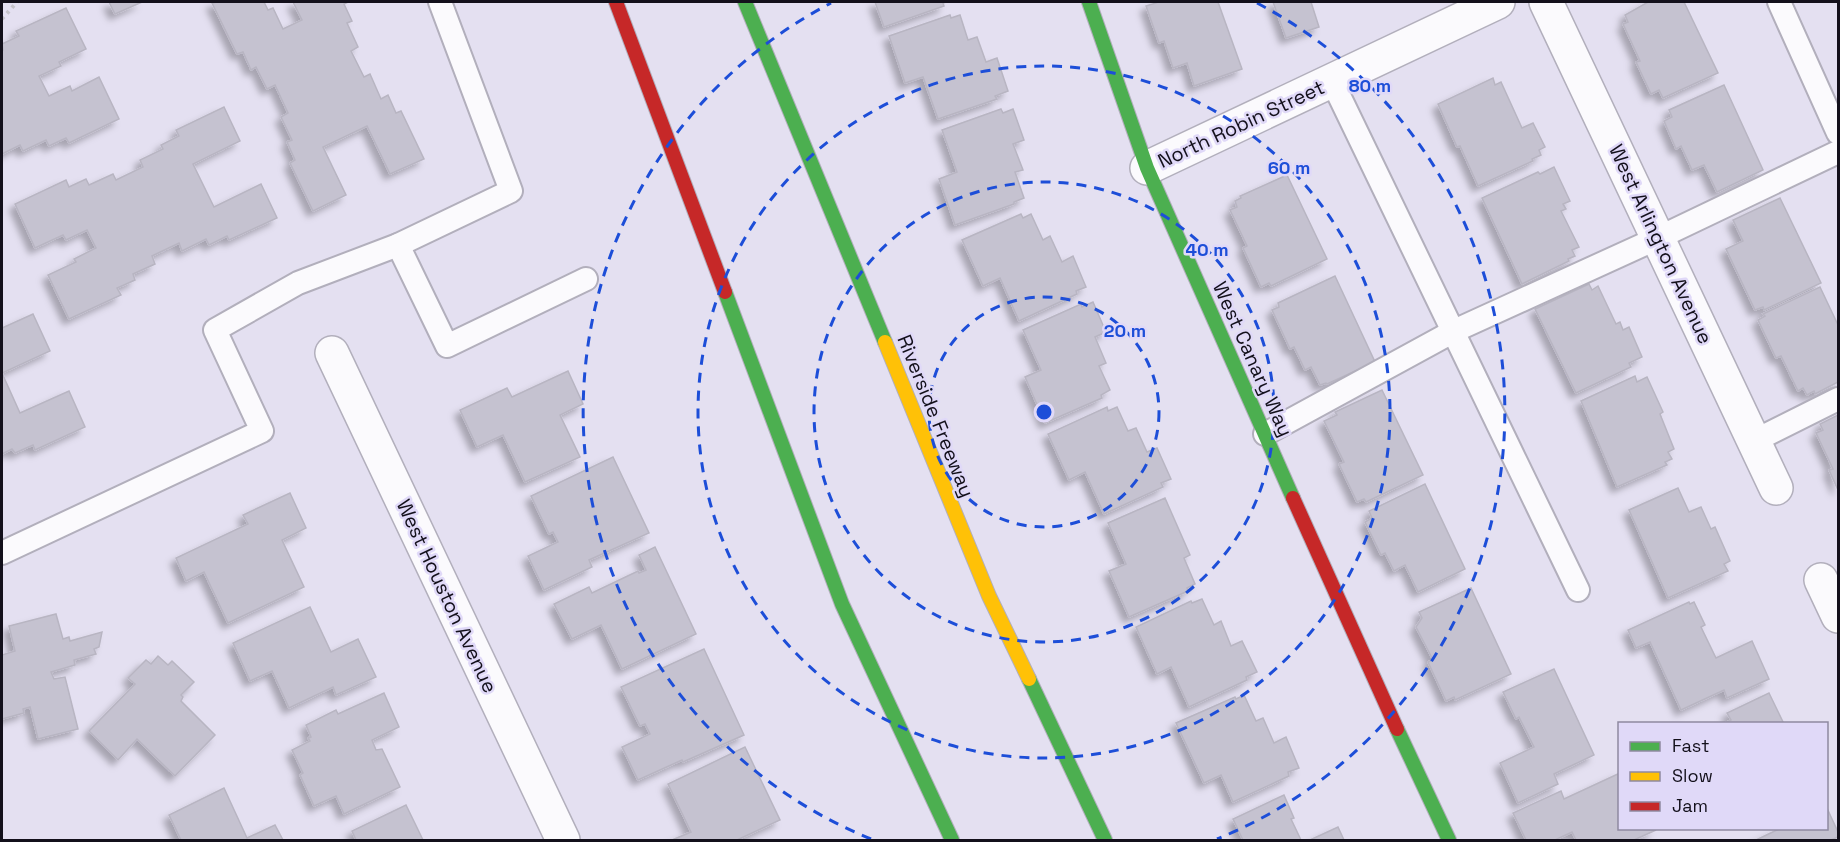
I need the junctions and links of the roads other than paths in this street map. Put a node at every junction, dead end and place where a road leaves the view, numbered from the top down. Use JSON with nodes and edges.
{"nodes":[{"id":1,"x":440,"y":2,"type":"edge"},
{"id":2,"x":616,"y":2,"type":"edge"},
{"id":3,"x":745,"y":2,"type":"edge"},
{"id":4,"x":1089,"y":2,"type":"edge"},
{"id":5,"x":1498,"y":2,"type":"edge"},
{"id":6,"x":1546,"y":2,"type":"edge"},
{"id":7,"x":1779,"y":2,"type":"edge"},
{"id":8,"x":1332,"y":81,"type":"junction"},
{"id":9,"x":1839,"y":133,"type":"edge"},
{"id":10,"x":1839,"y":152,"type":"edge"},
{"id":11,"x":1147,"y":168,"type":"junction"},
{"id":12,"x":1658,"y":238,"type":"junction"},
{"id":13,"x":398,"y":245,"type":"junction"},
{"id":14,"x":586,"y":279,"type":"dead end"},
{"id":15,"x":1454,"y":331,"type":"junction"},
{"id":16,"x":332,"y":353,"type":"dead end"},
{"id":17,"x":1839,"y":399,"type":"edge"},
{"id":18,"x":1265,"y":434,"type":"junction"},
{"id":19,"x":1754,"y":441,"type":"junction"},
{"id":20,"x":1776,"y":488,"type":"dead end"},
{"id":21,"x":2,"y":553,"type":"edge"},
{"id":22,"x":1821,"y":580,"type":"dead end"},
{"id":23,"x":1578,"y":590,"type":"dead end"},
{"id":24,"x":1839,"y":616,"type":"edge"},
{"id":25,"x":563,"y":840,"type":"edge"},
{"id":26,"x":952,"y":840,"type":"edge"},
{"id":27,"x":1105,"y":840,"type":"edge"},
{"id":28,"x":1449,"y":840,"type":"edge"}],
"edges":[{"from":1,"to":13,"type":"lane"},
{"from":2,"to":26,"type":"main road"},
{"from":3,"to":27,"type":"main road","name":"Riverside Freeway"},
{"from":4,"to":11,"type":"main road","name":"West Canary Way"},
{"from":5,"to":8,"type":"street","name":"North Robin Street"},
{"from":6,"to":12,"type":"street","name":"West Arlington Avenue"},
{"from":7,"to":9,"type":"lane"},
{"from":8,"to":11,"type":"street","name":"North Robin Street"},
{"from":8,"to":15,"type":"lane"},
{"from":10,"to":12,"type":"lane"},
{"from":11,"to":18,"type":"main road","name":"West Canary Way"},
{"from":12,"to":15,"type":"lane"},
{"from":12,"to":19,"type":"street","name":"West Arlington Avenue"},
{"from":13,"to":14,"type":"lane"},
{"from":13,"to":21,"type":"lane"},
{"from":15,"to":18,"type":"lane"},
{"from":15,"to":23,"type":"lane"},
{"from":16,"to":25,"type":"street","name":"West Houston Avenue"},
{"from":17,"to":19,"type":"lane"},
{"from":18,"to":28,"type":"main road","name":"West Canary Way"},
{"from":19,"to":20,"type":"street","name":"West Arlington Avenue"},
{"from":22,"to":24,"type":"street"}]}
